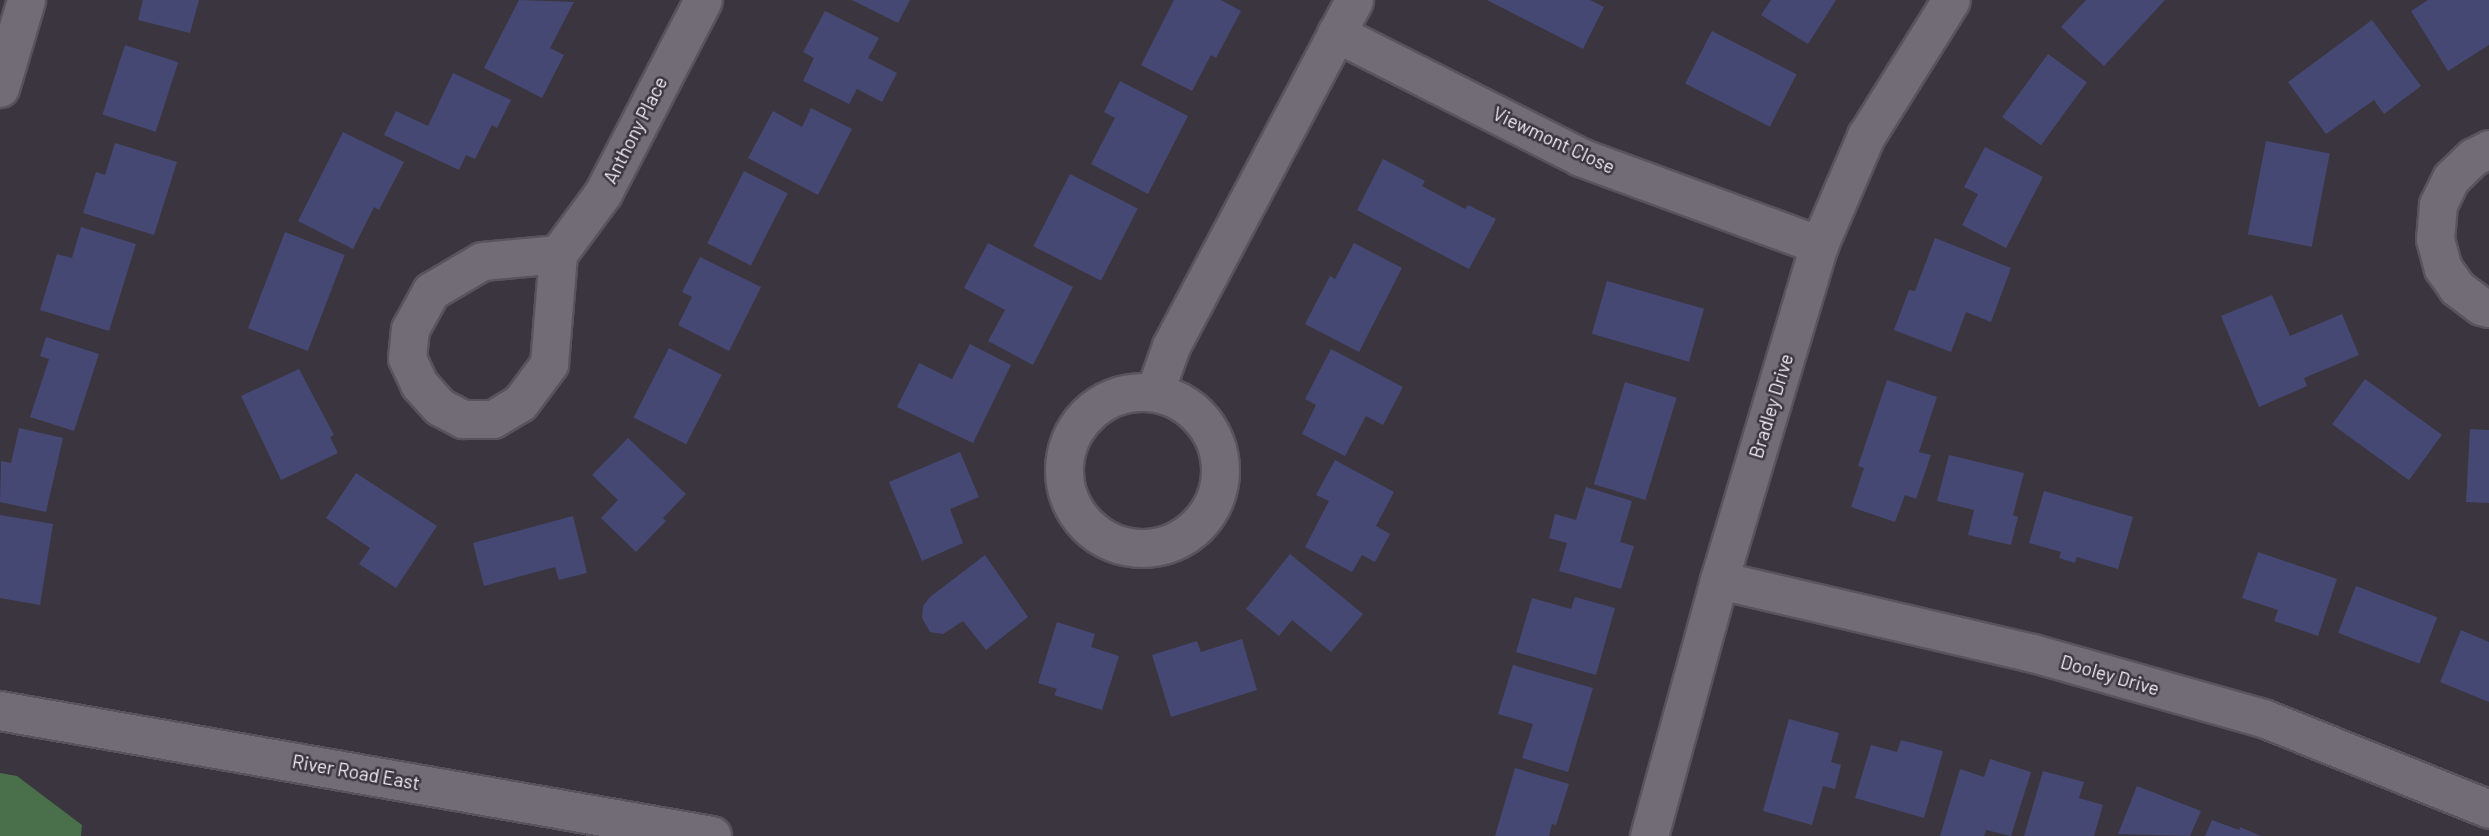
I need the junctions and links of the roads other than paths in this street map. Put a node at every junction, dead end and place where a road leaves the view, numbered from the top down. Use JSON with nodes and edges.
{"nodes":[{"id":1,"x":26,"y":0,"type":"edge"},
{"id":2,"x":703,"y":0,"type":"edge"},
{"id":3,"x":1354,"y":0,"type":"edge"},
{"id":4,"x":1951,"y":0,"type":"edge"},
{"id":5,"x":1336,"y":33,"type":"junction"},
{"id":6,"x":0,"y":88,"type":"edge"},
{"id":7,"x":2489,"y":149,"type":"edge"},
{"id":8,"x":1819,"y":245,"type":"junction"},
{"id":9,"x":558,"y":254,"type":"junction"},
{"id":10,"x":2489,"y":308,"type":"edge"},
{"id":11,"x":1155,"y":391,"type":"junction"},
{"id":12,"x":1719,"y":580,"type":"junction"},
{"id":13,"x":0,"y":711,"type":"edge"},
{"id":14,"x":2489,"y":809,"type":"edge"},
{"id":15,"x":712,"y":836,"type":"edge"},
{"id":16,"x":1649,"y":836,"type":"edge"}],
"edges":[{"from":1,"to":6,"type":"street"},
{"from":2,"to":9,"type":"street","name":"Anthony Place"},
{"from":3,"to":5,"type":"street"},
{"from":4,"to":8,"type":"street","name":"Bradley Drive"},
{"from":5,"to":8,"type":"street","name":"Viewmont Close"},
{"from":5,"to":11,"type":"street"},
{"from":7,"to":10,"type":"street"},
{"from":8,"to":12,"type":"street","name":"Bradley Drive"},
{"from":9,"to":9,"type":"street"},
{"from":11,"to":11,"type":"street"},
{"from":12,"to":14,"type":"street","name":"Dooley Drive"},
{"from":12,"to":16,"type":"street","name":"Bradley Drive"},
{"from":13,"to":15,"type":"street","name":"River Road East"}]}
